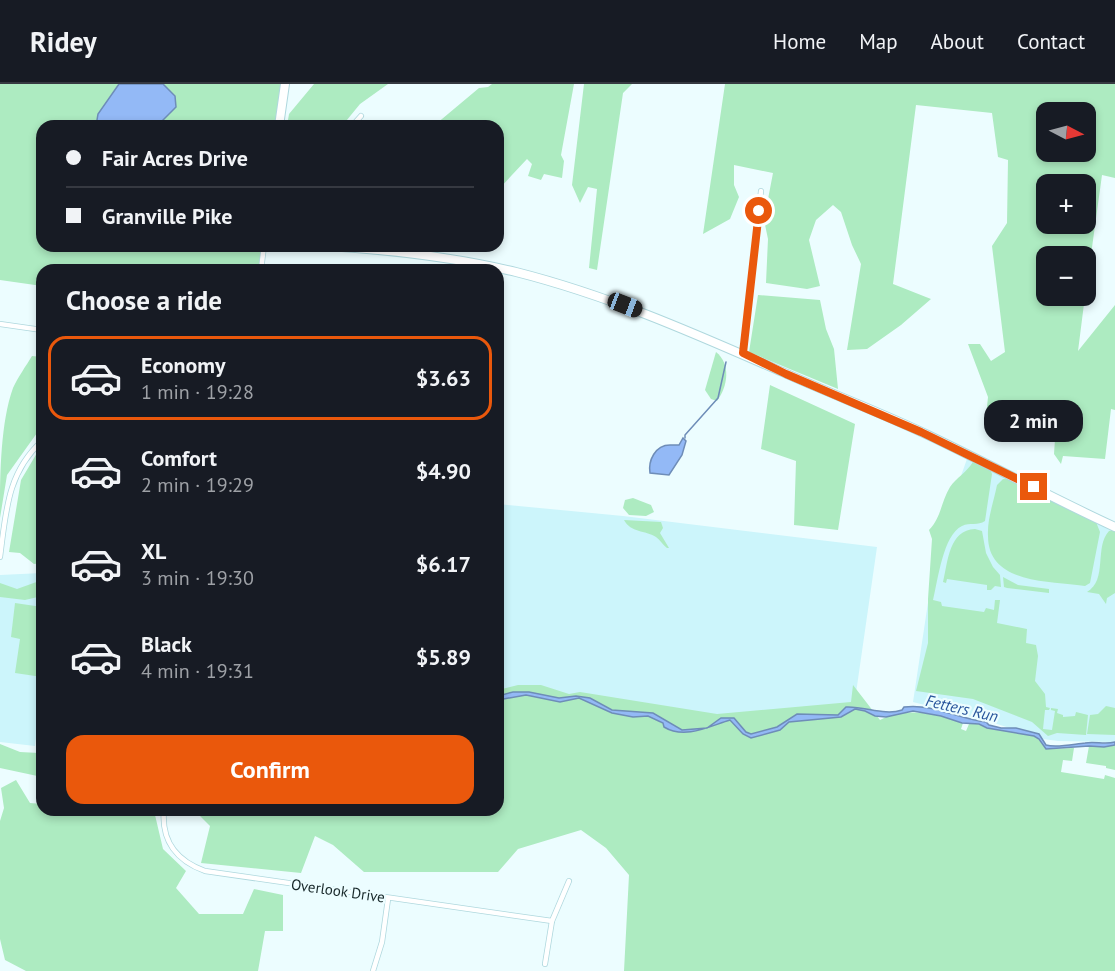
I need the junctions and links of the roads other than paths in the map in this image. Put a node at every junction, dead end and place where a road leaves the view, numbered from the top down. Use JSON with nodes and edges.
{"nodes":[{"id":1,"x":285,"y":84,"type":"edge"},
{"id":2,"x":361,"y":116,"type":"dead end"},
{"id":3,"x":280,"y":120,"type":"edge"},
{"id":4,"x":357,"y":120,"type":"edge"},
{"id":5,"x":761,"y":191,"type":"dead end"},
{"id":6,"x":393,"y":252,"type":"edge"},
{"id":7,"x":474,"y":264,"type":"edge"},
{"id":8,"x":504,"y":270,"type":"edge"},
{"id":9,"x":0,"y":324,"type":"edge"},
{"id":10,"x":36,"y":329,"type":"edge"},
{"id":11,"x":743,"y":353,"type":"junction"},
{"id":12,"x":36,"y":448,"type":"edge"},
{"id":13,"x":1115,"y":527,"type":"edge"},
{"id":14,"x":0,"y":557,"type":"edge"},
{"id":15,"x":164,"y":816,"type":"edge"},
{"id":16,"x":569,"y":881,"type":"dead end"},
{"id":17,"x":388,"y":899,"type":"junction"},
{"id":18,"x":552,"y":921,"type":"junction"},
{"id":19,"x":545,"y":964,"type":"dead end"},
{"id":20,"x":374,"y":971,"type":"edge"}],
"edges":[{"from":1,"to":3,"type":"highway"},
{"from":2,"to":4,"type":"street"},
{"from":5,"to":11,"type":"street"},
{"from":6,"to":7,"type":"highway"},
{"from":8,"to":11,"type":"highway"},
{"from":9,"to":10,"type":"street"},
{"from":11,"to":13,"type":"highway"},
{"from":12,"to":14,"type":"street"},
{"from":15,"to":17,"type":"street","name":"Overlook Drive"},
{"from":16,"to":18,"type":"street"},
{"from":17,"to":18,"type":"street","name":"Overlook Drive"},
{"from":17,"to":20,"type":"street"},
{"from":18,"to":19,"type":"street"}]}
